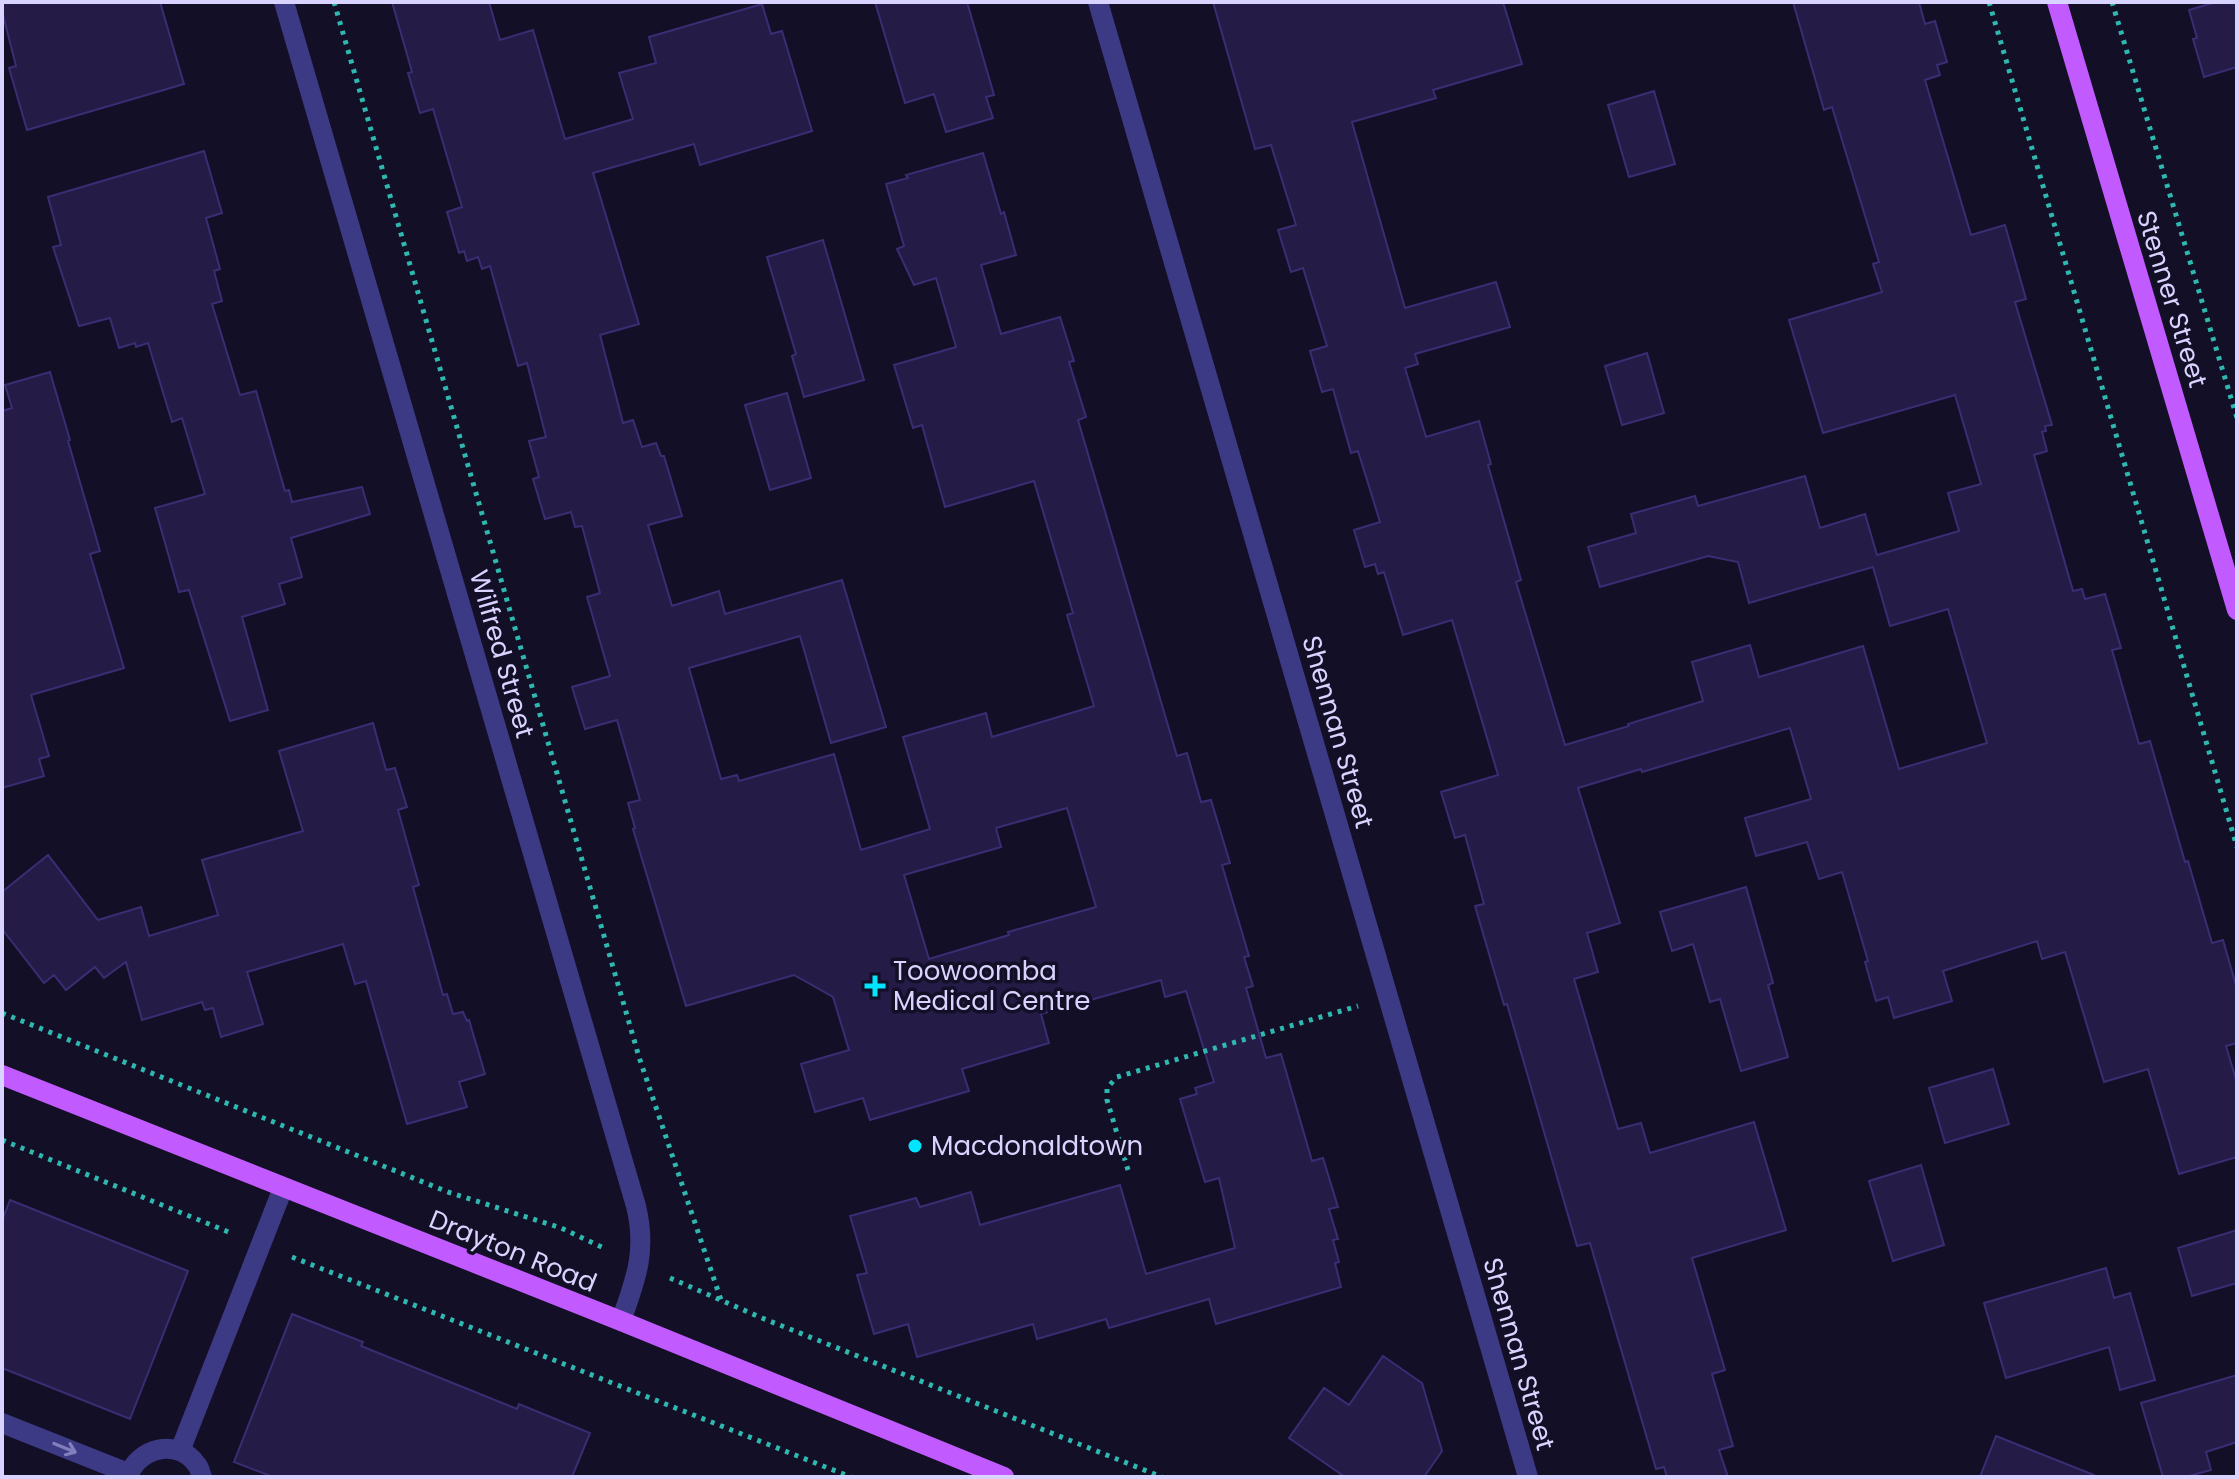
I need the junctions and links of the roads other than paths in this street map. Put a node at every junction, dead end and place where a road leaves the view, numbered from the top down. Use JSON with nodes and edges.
{"nodes":[{"id":1,"x":284,"y":2,"type":"edge"},
{"id":2,"x":1098,"y":2,"type":"edge"},
{"id":3,"x":2057,"y":2,"type":"edge"},
{"id":4,"x":2237,"y":610,"type":"edge"},
{"id":5,"x":2,"y":1075,"type":"edge"},
{"id":6,"x":283,"y":1188,"type":"junction"},
{"id":7,"x":621,"y":1321,"type":"junction"},
{"id":8,"x":2,"y":1423,"type":"edge"},
{"id":9,"x":180,"y":1451,"type":"junction"},
{"id":10,"x":128,"y":1475,"type":"edge"},
{"id":11,"x":202,"y":1477,"type":"edge"},
{"id":12,"x":1004,"y":1477,"type":"edge"},
{"id":13,"x":1528,"y":1477,"type":"edge"}],
"edges":[{"from":1,"to":7,"type":"street","name":"Wilfred Street"},
{"from":2,"to":13,"type":"street","name":"Shennan Street"},
{"from":3,"to":4,"type":"main road","name":"Stenner Street"},
{"from":5,"to":6,"type":"main road","name":"Drayton Road"},
{"from":6,"to":7,"type":"main road","name":"Drayton Road"},
{"from":6,"to":9,"type":"street"},
{"from":7,"to":12,"type":"main road","name":"Drayton Road"},
{"from":8,"to":10,"type":"street","one_way":true},
{"from":9,"to":10,"type":"street"},
{"from":9,"to":11,"type":"street"}]}
